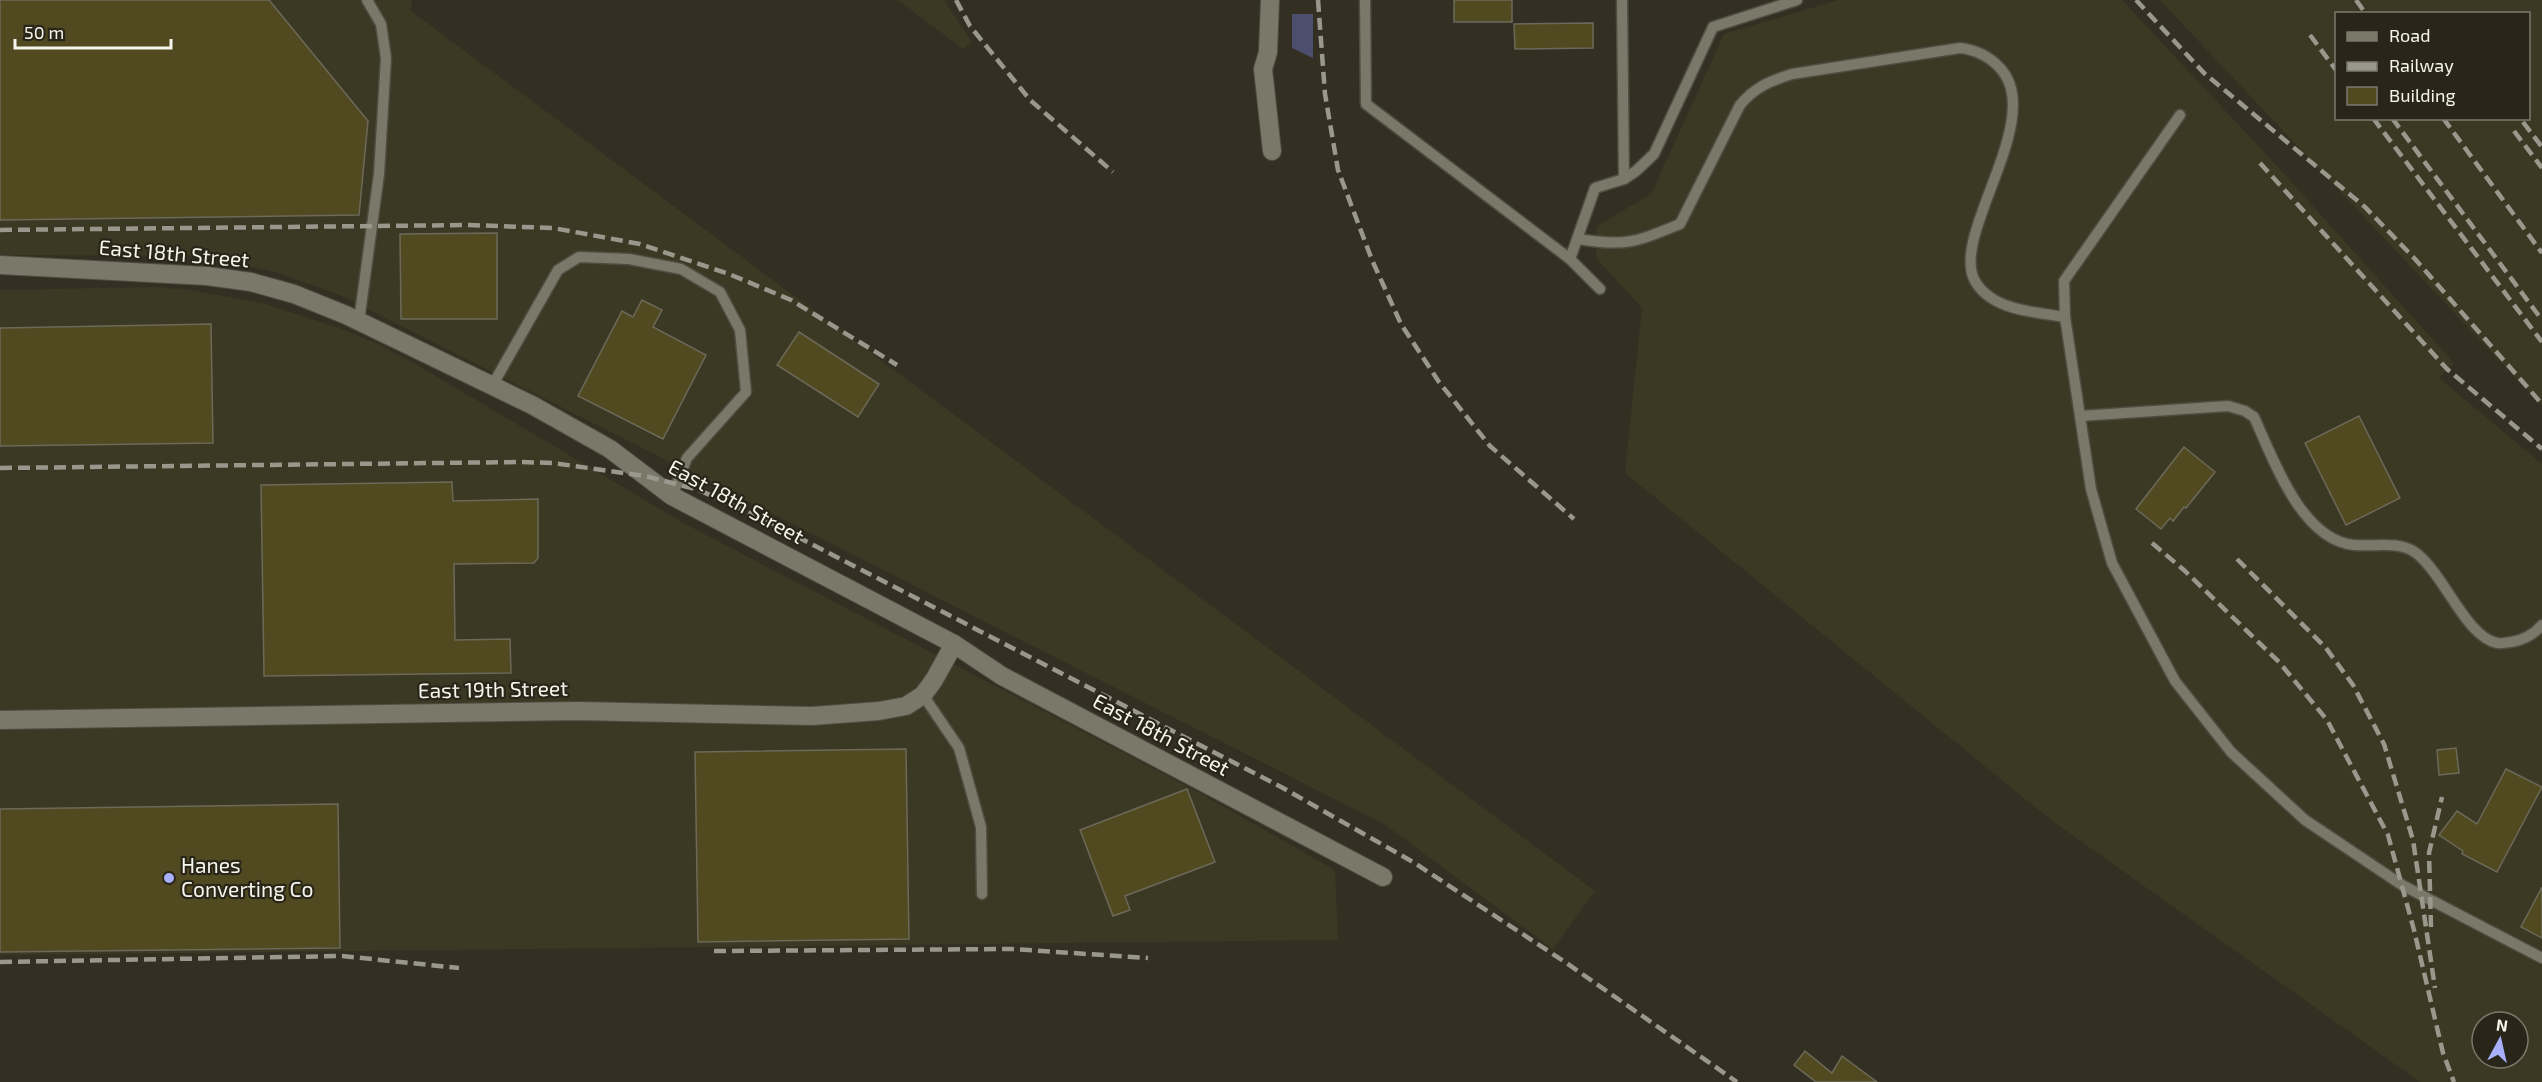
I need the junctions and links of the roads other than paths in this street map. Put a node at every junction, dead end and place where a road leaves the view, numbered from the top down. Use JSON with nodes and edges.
{"nodes":[{"id":1,"x":367,"y":0,"type":"edge"},
{"id":2,"x":1270,"y":0,"type":"edge"},
{"id":3,"x":1365,"y":0,"type":"edge"},
{"id":4,"x":1622,"y":0,"type":"edge"},
{"id":5,"x":1797,"y":0,"type":"edge"},
{"id":6,"x":2181,"y":115,"type":"dead end"},
{"id":7,"x":1272,"y":151,"type":"dead end"},
{"id":8,"x":1624,"y":179,"type":"junction"},
{"id":9,"x":1578,"y":239,"type":"junction"},
{"id":10,"x":1570,"y":259,"type":"junction"},
{"id":11,"x":0,"y":265,"type":"edge"},
{"id":12,"x":1600,"y":289,"type":"dead end"},
{"id":13,"x":2065,"y":317,"type":"junction"},
{"id":14,"x":359,"y":321,"type":"junction"},
{"id":15,"x":492,"y":386,"type":"junction"},
{"id":16,"x":2080,"y":416,"type":"junction"},
{"id":17,"x":672,"y":496,"type":"junction"},
{"id":18,"x":2542,"y":625,"type":"edge"},
{"id":19,"x":954,"y":644,"type":"junction"},
{"id":20,"x":923,"y":695,"type":"junction"},
{"id":21,"x":0,"y":720,"type":"edge"},
{"id":22,"x":1383,"y":877,"type":"dead end"},
{"id":23,"x":982,"y":894,"type":"dead end"},
{"id":24,"x":2542,"y":958,"type":"edge"}],
"edges":[{"from":1,"to":14,"type":"lane"},
{"from":2,"to":7,"type":"street"},
{"from":3,"to":10,"type":"lane"},
{"from":4,"to":8,"type":"lane"},
{"from":5,"to":8,"type":"lane"},
{"from":6,"to":13,"type":"lane"},
{"from":8,"to":9,"type":"lane"},
{"from":9,"to":10,"type":"lane"},
{"from":9,"to":13,"type":"lane"},
{"from":10,"to":12,"type":"lane"},
{"from":11,"to":14,"type":"street","name":"East 18th Street"},
{"from":13,"to":16,"type":"lane"},
{"from":14,"to":15,"type":"street","name":"East 18th Street"},
{"from":15,"to":17,"type":"street","name":"East 18th Street"},
{"from":15,"to":17,"type":"lane"},
{"from":16,"to":18,"type":"lane"},
{"from":16,"to":24,"type":"lane"},
{"from":17,"to":19,"type":"street","name":"East 18th Street"},
{"from":19,"to":20,"type":"street"},
{"from":19,"to":22,"type":"street","name":"East 18th Street"},
{"from":20,"to":21,"type":"street","name":"East 19th Street"},
{"from":20,"to":23,"type":"lane"}]}
